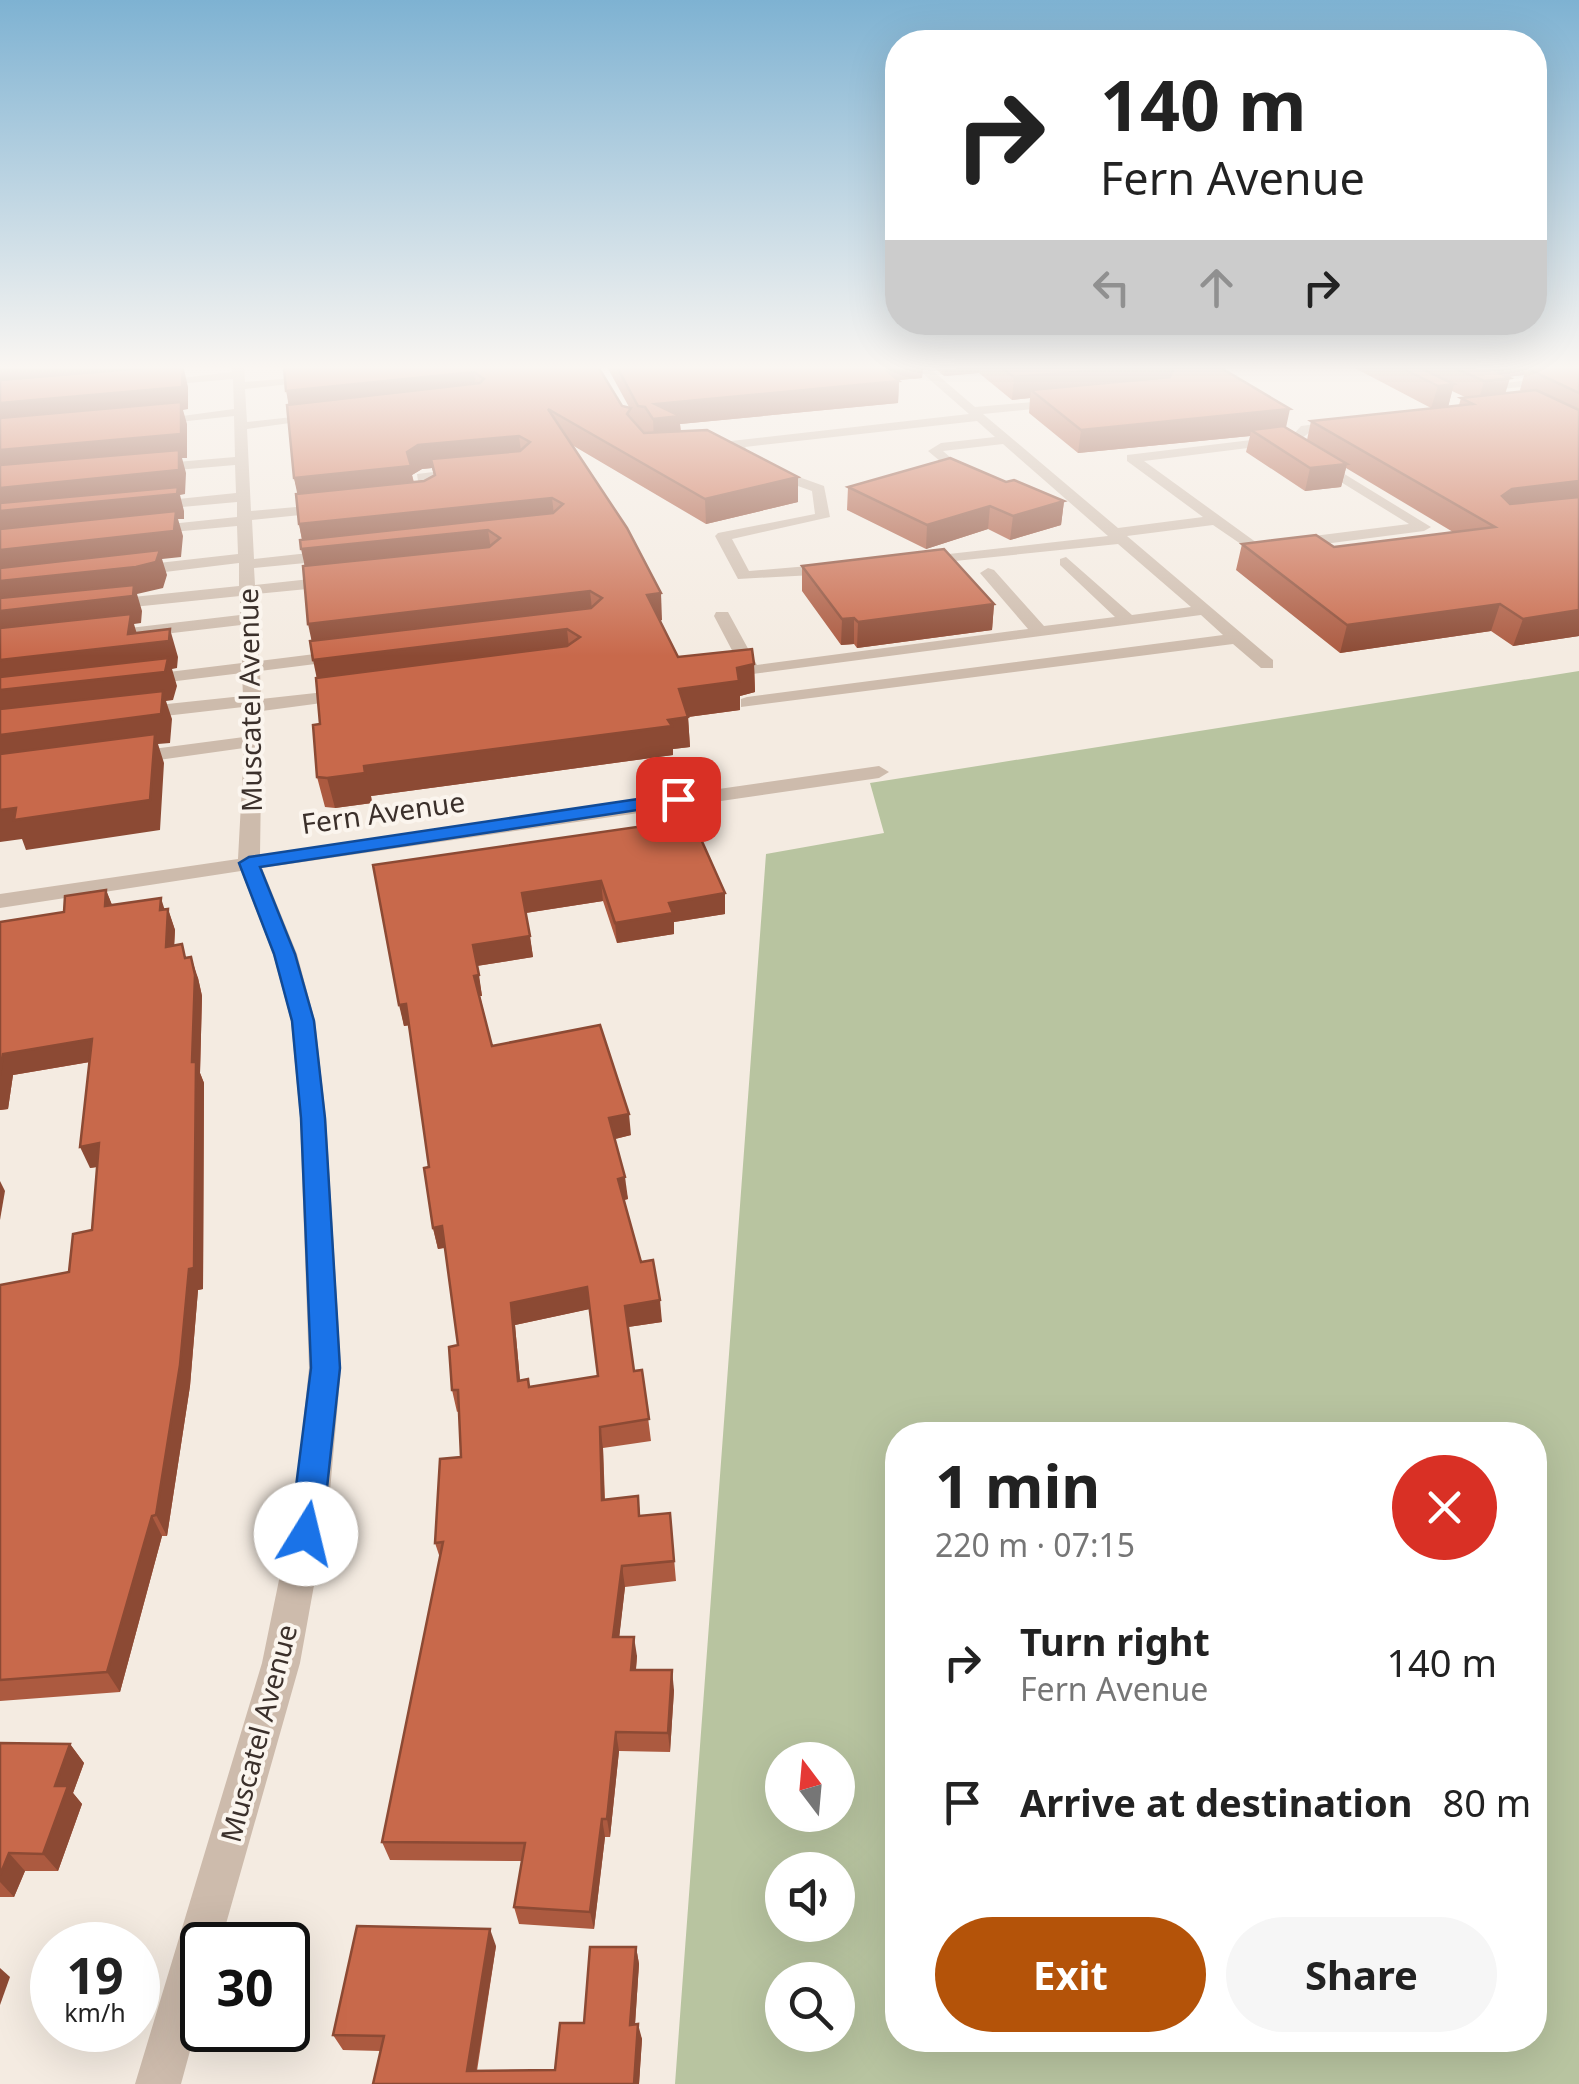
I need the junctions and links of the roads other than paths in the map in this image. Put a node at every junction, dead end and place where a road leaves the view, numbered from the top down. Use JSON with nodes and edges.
{"nodes":[{"id":1,"x":217,"y":462,"type":"edge"},
{"id":2,"x":242,"y":462,"type":"edge"},
{"id":3,"x":748,"y":462,"type":"edge"},
{"id":4,"x":947,"y":462,"type":"edge"},
{"id":5,"x":1032,"y":462,"type":"edge"},
{"id":6,"x":1138,"y":462,"type":"edge"},
{"id":7,"x":1318,"y":462,"type":"edge"},
{"id":8,"x":130,"y":470,"type":"edge"},
{"id":9,"x":489,"y":470,"type":"edge"},
{"id":10,"x":970,"y":483,"type":"edge"},
{"id":11,"x":391,"y":502,"type":"edge"},
{"id":12,"x":354,"y":506,"type":"edge"},
{"id":13,"x":132,"y":508,"type":"edge"},
{"id":14,"x":245,"y":511,"type":"junction"},
{"id":15,"x":1216,"y":520,"type":"junction"},
{"id":16,"x":132,"y":532,"type":"edge"},
{"id":17,"x":1117,"y":536,"type":"junction"},
{"id":18,"x":350,"y":553,"type":"edge"},
{"id":19,"x":1066,"y":562,"type":"dead end"},
{"id":20,"x":909,"y":563,"type":"edge"},
{"id":21,"x":854,"y":568,"type":"edge"},
{"id":22,"x":247,"y":570,"type":"junction"},
{"id":23,"x":988,"y":572,"type":"dead end"},
{"id":24,"x":114,"y":573,"type":"edge"},
{"id":25,"x":359,"y":578,"type":"edge"},
{"id":26,"x":76,"y":608,"type":"edge"},
{"id":27,"x":1204,"y":610,"type":"junction"},
{"id":28,"x":722,"y":616,"type":"dead end"},
{"id":29,"x":249,"y":619,"type":"junction"},
{"id":30,"x":1128,"y":620,"type":"junction"},
{"id":31,"x":1040,"y":632,"type":"junction"},
{"id":32,"x":1236,"y":638,"type":"junction"},
{"id":33,"x":77,"y":640,"type":"edge"},
{"id":34,"x":365,"y":653,"type":"edge"},
{"id":35,"x":1267,"y":664,"type":"dead end"},
{"id":36,"x":251,"y":666,"type":"junction"},
{"id":37,"x":116,"y":684,"type":"edge"},
{"id":38,"x":365,"y":692,"type":"edge"},
{"id":39,"x":747,"y":702,"type":"edge"},
{"id":40,"x":253,"y":704,"type":"junction"},
{"id":41,"x":126,"y":715,"type":"edge"},
{"id":42,"x":254,"y":741,"type":"junction"},
{"id":43,"x":109,"y":761,"type":"edge"},
{"id":44,"x":879,"y":772,"type":"dead end"},
{"id":45,"x":249,"y":863,"type":"junction"},
{"id":46,"x":0,"y":901,"type":"edge"},
{"id":47,"x":158,"y":2084,"type":"edge"}],
"edges":[{"from":1,"to":8,"type":"street"},
{"from":2,"to":14,"type":"street","name":"Muscatel Avenue"},
{"from":3,"to":21,"type":"street"},
{"from":4,"to":10,"type":"street"},
{"from":5,"to":17,"type":"street"},
{"from":6,"to":15,"type":"street"},
{"from":7,"to":15,"type":"street"},
{"from":9,"to":11,"type":"street"},
{"from":12,"to":14,"type":"street"},
{"from":13,"to":14,"type":"street"},
{"from":14,"to":16,"type":"street"},
{"from":14,"to":22,"type":"street","name":"Muscatel Avenue"},
{"from":15,"to":17,"type":"street"},
{"from":17,"to":20,"type":"street"},
{"from":17,"to":27,"type":"street"},
{"from":18,"to":22,"type":"street"},
{"from":19,"to":30,"type":"street"},
{"from":22,"to":24,"type":"street"},
{"from":22,"to":25,"type":"street"},
{"from":22,"to":26,"type":"street"},
{"from":22,"to":29,"type":"street","name":"Muscatel Avenue"},
{"from":23,"to":31,"type":"street"},
{"from":27,"to":30,"type":"street"},
{"from":27,"to":32,"type":"street"},
{"from":28,"to":31,"type":"street"},
{"from":29,"to":33,"type":"street"},
{"from":29,"to":36,"type":"street","name":"Muscatel Avenue"},
{"from":30,"to":31,"type":"street"},
{"from":32,"to":35,"type":"street"},
{"from":32,"to":39,"type":"street"},
{"from":34,"to":36,"type":"street"},
{"from":36,"to":37,"type":"street"},
{"from":36,"to":40,"type":"street","name":"Muscatel Avenue"},
{"from":38,"to":40,"type":"street"},
{"from":40,"to":41,"type":"street"},
{"from":40,"to":42,"type":"street","name":"Muscatel Avenue"},
{"from":42,"to":43,"type":"street"},
{"from":42,"to":45,"type":"street","name":"Muscatel Avenue"},
{"from":44,"to":45,"type":"street","name":"Fern Avenue"},
{"from":45,"to":46,"type":"street","name":"Fern Avenue"},
{"from":45,"to":47,"type":"street","name":"Muscatel Avenue"}]}
